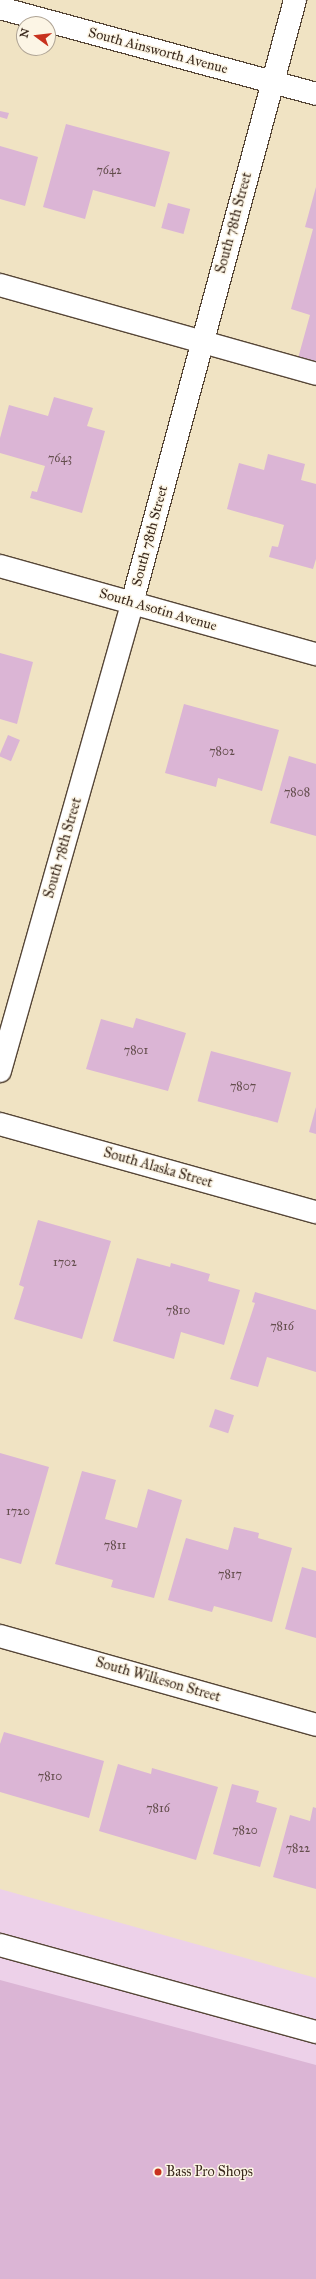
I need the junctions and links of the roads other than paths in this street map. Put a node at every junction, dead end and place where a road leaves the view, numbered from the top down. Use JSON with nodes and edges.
{"nodes":[{"id":1,"x":295,"y":0,"type":"edge"},
{"id":2,"x":0,"y":8,"type":"edge"},
{"id":3,"x":272,"y":82,"type":"junction"},
{"id":4,"x":316,"y":94,"type":"edge"},
{"id":5,"x":0,"y":285,"type":"edge"},
{"id":6,"x":202,"y":342,"type":"junction"},
{"id":7,"x":316,"y":374,"type":"edge"},
{"id":8,"x":0,"y":566,"type":"edge"},
{"id":9,"x":132,"y":603,"type":"junction"},
{"id":10,"x":316,"y":654,"type":"edge"},
{"id":11,"x":0,"y":1071,"type":"edge"},
{"id":12,"x":0,"y":1124,"type":"edge"},
{"id":13,"x":316,"y":1212,"type":"edge"},
{"id":14,"x":0,"y":1636,"type":"edge"},
{"id":15,"x":316,"y":1725,"type":"edge"},
{"id":16,"x":0,"y":1945,"type":"edge"},
{"id":17,"x":316,"y":2032,"type":"edge"}],
"edges":[{"from":1,"to":3,"type":"street","name":"South 78th Street"},
{"from":2,"to":3,"type":"street","name":"South Ainsworth Avenue"},
{"from":3,"to":4,"type":"street","name":"South Ainsworth Avenue"},
{"from":3,"to":6,"type":"street","name":"South 78th Street"},
{"from":5,"to":6,"type":"street"},
{"from":6,"to":7,"type":"street"},
{"from":6,"to":9,"type":"street","name":"South 78th Street"},
{"from":8,"to":9,"type":"street","name":"South Asotin Avenue"},
{"from":9,"to":10,"type":"street","name":"South Asotin Avenue"},
{"from":9,"to":11,"type":"street","name":"South 78th Street"},
{"from":12,"to":13,"type":"street","name":"South Alaska Street"},
{"from":14,"to":15,"type":"street","name":"South Wilkeson Street"},
{"from":16,"to":17,"type":"street"}]}
